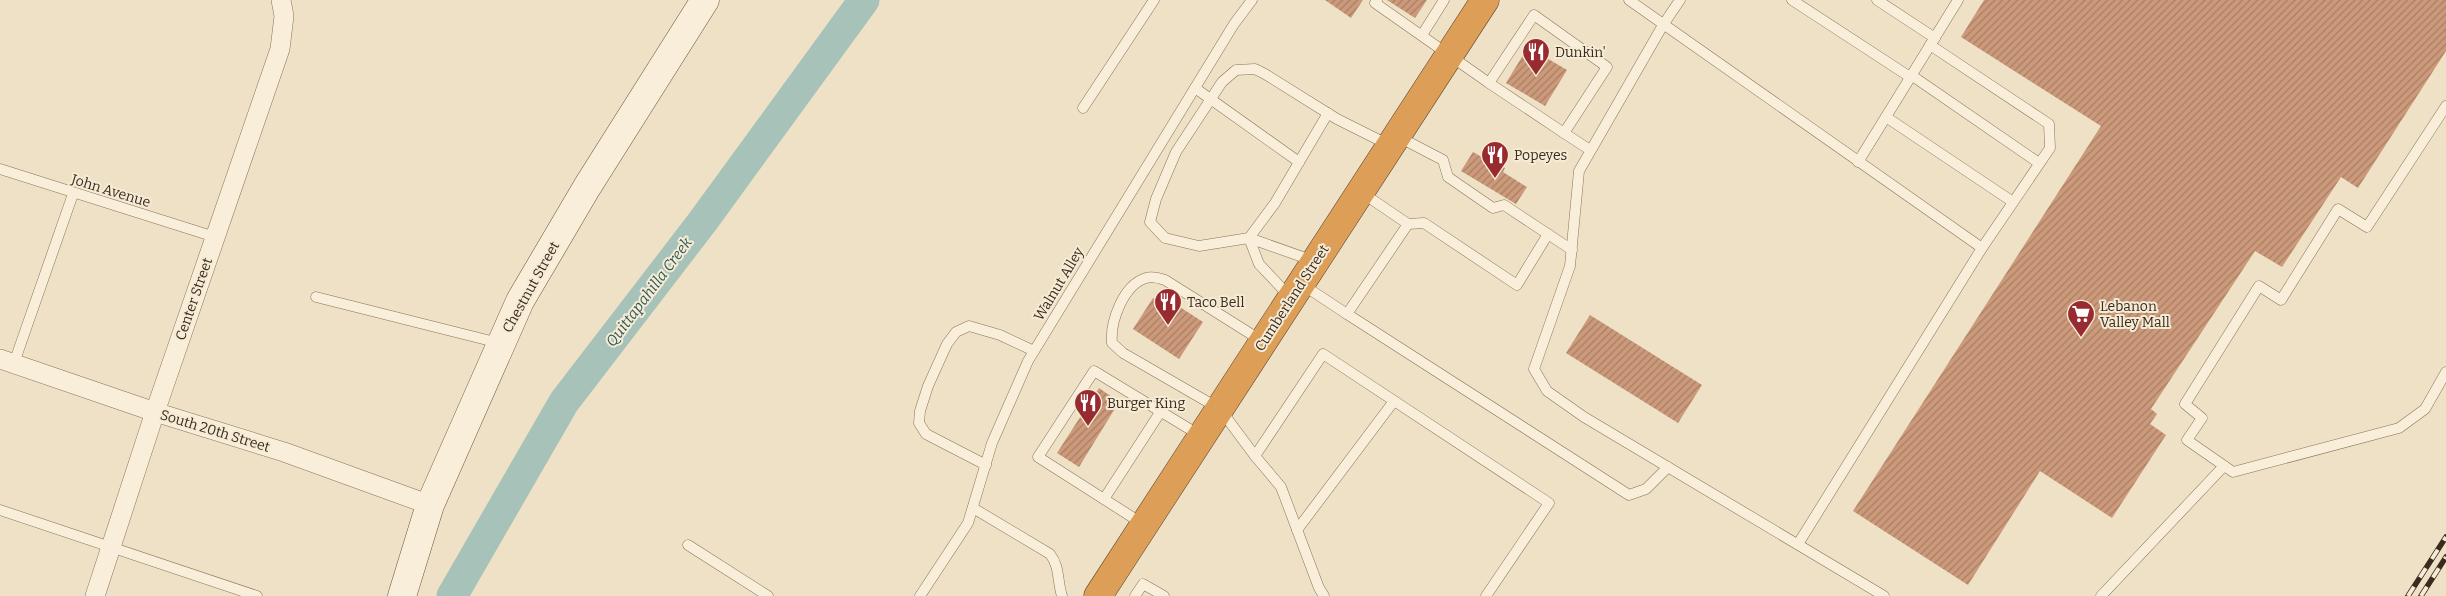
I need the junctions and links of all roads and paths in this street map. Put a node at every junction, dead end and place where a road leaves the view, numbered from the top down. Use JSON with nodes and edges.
{"nodes":[{"id":1,"x":281,"y":0,"type":"edge"},
{"id":2,"x":705,"y":0,"type":"edge"},
{"id":3,"x":1154,"y":0,"type":"edge"},
{"id":4,"x":1252,"y":0,"type":"edge"},
{"id":5,"x":1376,"y":0,"type":"edge"},
{"id":6,"x":1444,"y":0,"type":"edge"},
{"id":7,"x":1485,"y":0,"type":"edge"},
{"id":8,"x":1629,"y":0,"type":"edge"},
{"id":9,"x":1680,"y":0,"type":"edge"},
{"id":10,"x":1792,"y":0,"type":"edge"},
{"id":11,"x":1877,"y":0,"type":"edge"},
{"id":12,"x":1958,"y":0,"type":"edge"},
{"id":13,"x":1663,"y":25,"type":"junction"},
{"id":14,"x":1422,"y":35,"type":"junction"},
{"id":15,"x":1932,"y":41,"type":"junction"},
{"id":16,"x":1449,"y":54,"type":"junction"},
{"id":17,"x":1911,"y":76,"type":"junction"},
{"id":18,"x":1489,"y":83,"type":"junction"},
{"id":19,"x":1195,"y":88,"type":"junction"},
{"id":20,"x":1211,"y":99,"type":"junction"},
{"id":21,"x":2446,"y":106,"type":"edge"},
{"id":22,"x":1083,"y":108,"type":"dead end"},
{"id":23,"x":1328,"y":113,"type":"junction"},
{"id":24,"x":1886,"y":116,"type":"junction"},
{"id":25,"x":1564,"y":133,"type":"junction"},
{"id":26,"x":1393,"y":141,"type":"junction"},
{"id":27,"x":1590,"y":150,"type":"junction"},
{"id":28,"x":1299,"y":162,"type":"junction"},
{"id":29,"x":1858,"y":162,"type":"junction"},
{"id":30,"x":2039,"y":164,"type":"junction"},
{"id":31,"x":0,"y":169,"type":"edge"},
{"id":32,"x":1361,"y":191,"type":"junction"},
{"id":33,"x":73,"y":194,"type":"junction"},
{"id":34,"x":2013,"y":202,"type":"junction"},
{"id":35,"x":1408,"y":224,"type":"junction"},
{"id":36,"x":1548,"y":234,"type":"junction"},
{"id":37,"x":215,"y":237,"type":"junction"},
{"id":38,"x":1249,"y":238,"type":"junction"},
{"id":39,"x":1982,"y":248,"type":"junction"},
{"id":40,"x":1572,"y":250,"type":"junction"},
{"id":41,"x":1303,"y":282,"type":"junction"},
{"id":42,"x":316,"y":298,"type":"dead end"},
{"id":43,"x":1348,"y":314,"type":"junction"},
{"id":44,"x":1264,"y":342,"type":"junction"},
{"id":45,"x":500,"y":344,"type":"junction"},
{"id":46,"x":1034,"y":351,"type":"junction"},
{"id":47,"x":7,"y":361,"type":"edge"},
{"id":48,"x":2446,"y":372,"type":"edge"},
{"id":49,"x":1394,"y":401,"type":"junction"},
{"id":50,"x":1220,"y":409,"type":"junction"},
{"id":51,"x":1161,"y":411,"type":"junction"},
{"id":52,"x":155,"y":412,"type":"junction"},
{"id":53,"x":1202,"y":436,"type":"junction"},
{"id":54,"x":1255,"y":456,"type":"junction"},
{"id":55,"x":986,"y":465,"type":"junction"},
{"id":56,"x":2224,"y":466,"type":"junction"},
{"id":57,"x":1668,"y":467,"type":"junction"},
{"id":58,"x":1104,"y":499,"type":"junction"},
{"id":59,"x":430,"y":505,"type":"junction"},
{"id":60,"x":973,"y":508,"type":"junction"},
{"id":61,"x":0,"y":510,"type":"edge"},
{"id":62,"x":1145,"y":525,"type":"junction"},
{"id":63,"x":1297,"y":530,"type":"junction"},
{"id":64,"x":1798,"y":544,"type":"junction"},
{"id":65,"x":688,"y":545,"type":"dead end"},
{"id":66,"x":112,"y":547,"type":"junction"},
{"id":67,"x":246,"y":594,"type":"edge"},
{"id":68,"x":95,"y":596,"type":"edge"},
{"id":69,"x":257,"y":596,"type":"edge"},
{"id":70,"x":402,"y":596,"type":"edge"},
{"id":71,"x":768,"y":596,"type":"edge"},
{"id":72,"x":920,"y":596,"type":"edge"},
{"id":73,"x":1062,"y":596,"type":"edge"},
{"id":74,"x":1098,"y":596,"type":"edge"},
{"id":75,"x":1136,"y":596,"type":"edge"},
{"id":76,"x":1164,"y":596,"type":"edge"},
{"id":77,"x":1324,"y":596,"type":"edge"},
{"id":78,"x":1486,"y":596,"type":"edge"},
{"id":79,"x":1884,"y":596,"type":"edge"},
{"id":80,"x":2101,"y":596,"type":"edge"}],
"edges":[{"from":1,"to":37,"type":"street","name":"Center Street"},
{"from":2,"to":45,"type":"street","name":"Chestnut Street"},
{"from":3,"to":22,"type":"lane"},
{"from":4,"to":19,"type":"lane","name":"Walnut Alley"},
{"from":5,"to":14,"type":"lane"},
{"from":6,"to":14,"type":"lane"},
{"from":7,"to":16,"type":"highway","name":"Cumberland Street"},
{"from":8,"to":13,"type":"lane"},
{"from":9,"to":13,"type":"lane"},
{"from":10,"to":17,"type":"lane"},
{"from":11,"to":15,"type":"lane"},
{"from":12,"to":15,"type":"lane"},
{"from":13,"to":27,"type":"lane"},
{"from":13,"to":29,"type":"lane"},
{"from":14,"to":16,"type":"lane"},
{"from":15,"to":17,"type":"lane"},
{"from":15,"to":30,"type":"lane"},
{"from":16,"to":18,"type":"lane"},
{"from":16,"to":26,"type":"highway","name":"Cumberland Street"},
{"from":17,"to":24,"type":"lane"},
{"from":17,"to":30,"type":"lane"},
{"from":18,"to":25,"type":"lane"},
{"from":18,"to":25,"type":"lane"},
{"from":19,"to":20,"type":"lane"},
{"from":19,"to":46,"type":"lane","name":"Walnut Alley"},
{"from":20,"to":23,"type":"lane"},
{"from":20,"to":28,"type":"lane"},
{"from":20,"to":38,"type":"lane"},
{"from":21,"to":56,"type":"lane"},
{"from":23,"to":26,"type":"lane"},
{"from":23,"to":28,"type":"lane"},
{"from":24,"to":29,"type":"lane"},
{"from":24,"to":34,"type":"lane"},
{"from":25,"to":27,"type":"lane"},
{"from":26,"to":32,"type":"highway","name":"Cumberland Street"},
{"from":26,"to":36,"type":"lane"},
{"from":27,"to":40,"type":"lane"},
{"from":28,"to":38,"type":"lane"},
{"from":29,"to":39,"type":"lane"},
{"from":30,"to":34,"type":"lane"},
{"from":31,"to":33,"type":"lane","name":"John Avenue"},
{"from":32,"to":35,"type":"lane"},
{"from":32,"to":41,"type":"highway","name":"Cumberland Street"},
{"from":33,"to":37,"type":"lane","name":"John Avenue"},
{"from":33,"to":47,"type":"lane"},
{"from":34,"to":39,"type":"lane"},
{"from":35,"to":36,"type":"lane"},
{"from":35,"to":43,"type":"lane"},
{"from":36,"to":40,"type":"lane"},
{"from":37,"to":52,"type":"street","name":"Center Street"},
{"from":38,"to":41,"type":"lane"},
{"from":38,"to":41,"type":"lane"},
{"from":39,"to":64,"type":"lane"},
{"from":40,"to":57,"type":"lane"},
{"from":41,"to":43,"type":"lane"},
{"from":41,"to":44,"type":"highway","name":"Cumberland Street"},
{"from":42,"to":45,"type":"lane"},
{"from":43,"to":57,"type":"lane"},
{"from":44,"to":50,"type":"highway","name":"Cumberland Street"},
{"from":44,"to":50,"type":"lane"},
{"from":45,"to":59,"type":"street","name":"Chestnut Street"},
{"from":46,"to":55,"type":"lane","name":"Walnut Alley"},
{"from":46,"to":55,"type":"lane"},
{"from":47,"to":52,"type":"street","name":"South 20th Street"},
{"from":48,"to":56,"type":"lane"},
{"from":49,"to":54,"type":"lane"},
{"from":49,"to":63,"type":"lane"},
{"from":49,"to":78,"type":"lane"},
{"from":50,"to":53,"type":"highway","name":"Cumberland Street"},
{"from":50,"to":54,"type":"lane"},
{"from":51,"to":53,"type":"lane"},
{"from":51,"to":58,"type":"lane"},
{"from":51,"to":58,"type":"lane"},
{"from":52,"to":59,"type":"street","name":"South 20th Street"},
{"from":52,"to":66,"type":"street","name":"Center Street"},
{"from":53,"to":62,"type":"highway","name":"Cumberland Street"},
{"from":54,"to":63,"type":"lane"},
{"from":55,"to":60,"type":"lane","name":"Walnut Alley"},
{"from":56,"to":80,"type":"lane"},
{"from":57,"to":64,"type":"lane"},
{"from":58,"to":62,"type":"lane"},
{"from":59,"to":70,"type":"street","name":"Chestnut Street"},
{"from":60,"to":72,"type":"lane","name":"Walnut Alley"},
{"from":60,"to":73,"type":"lane"},
{"from":61,"to":66,"type":"lane"},
{"from":62,"to":74,"type":"highway","name":"Cumberland Street"},
{"from":63,"to":77,"type":"lane"},
{"from":64,"to":79,"type":"lane"},
{"from":65,"to":71,"type":"lane"},
{"from":66,"to":67,"type":"lane"},
{"from":66,"to":68,"type":"street","name":"Center Street"},
{"from":67,"to":69,"type":"lane"},
{"from":75,"to":76,"type":"lane"}]}
